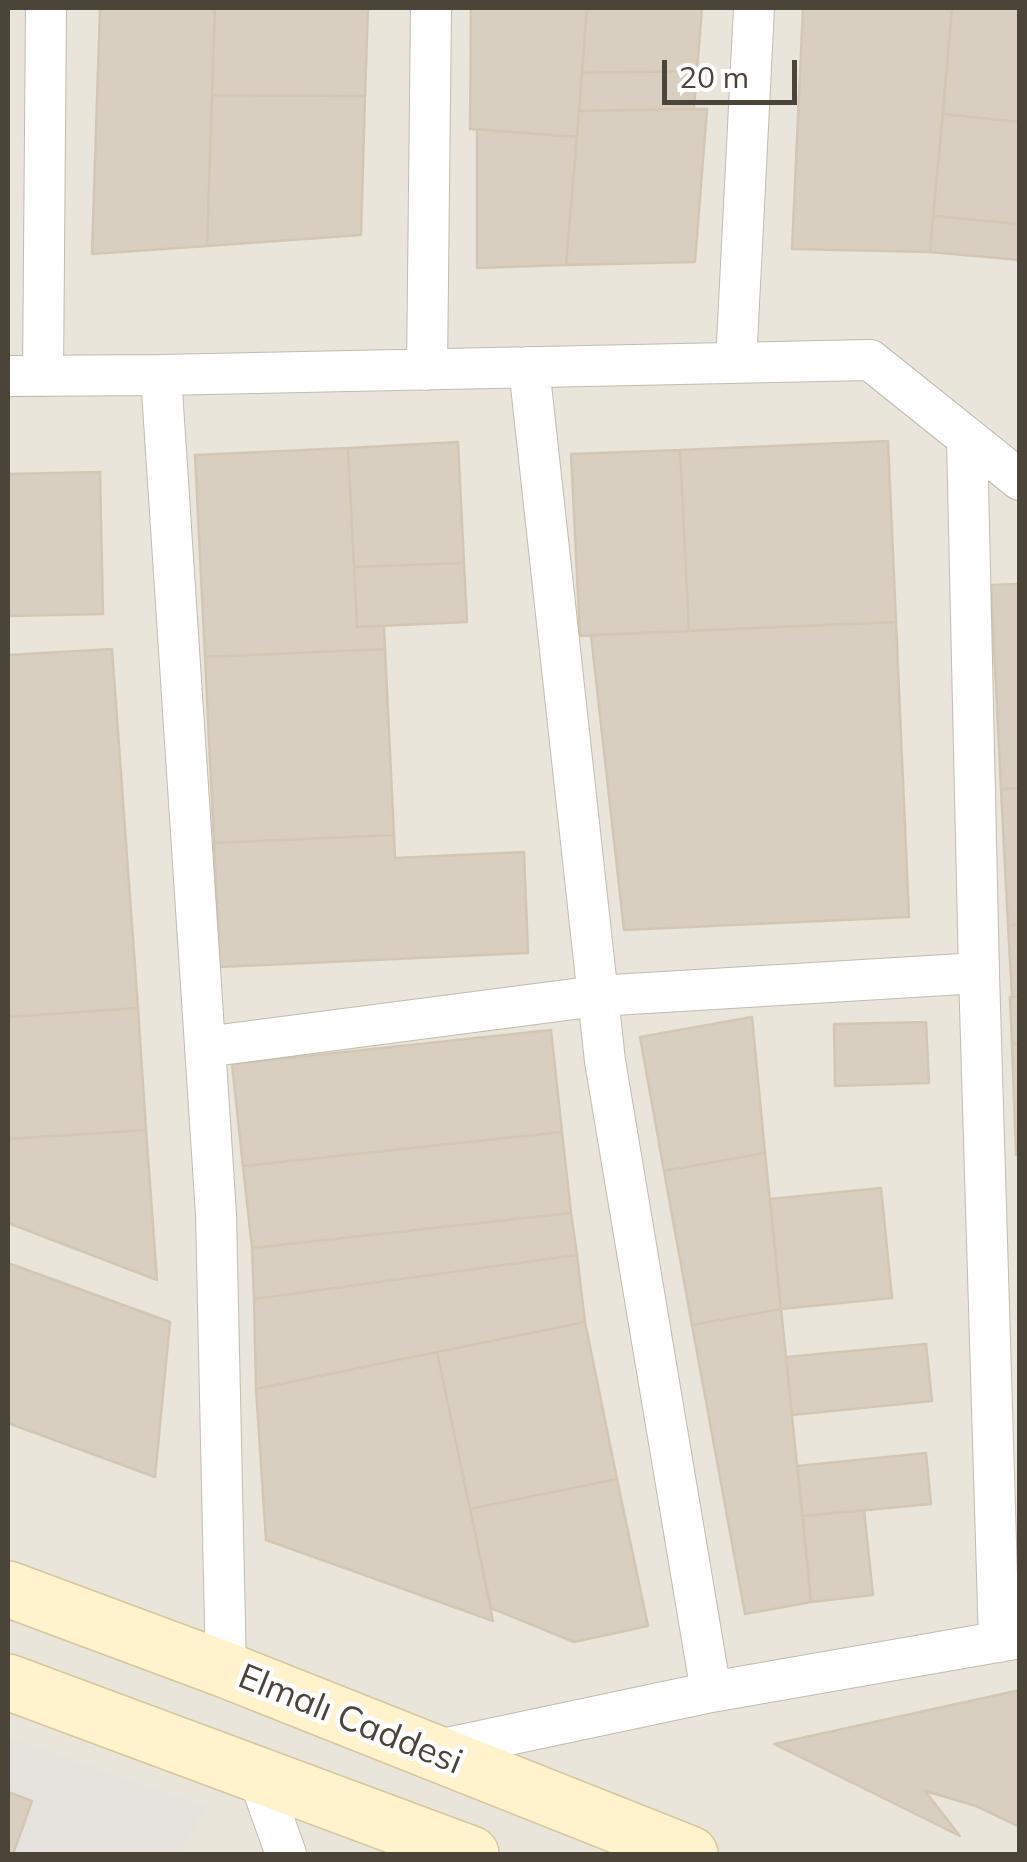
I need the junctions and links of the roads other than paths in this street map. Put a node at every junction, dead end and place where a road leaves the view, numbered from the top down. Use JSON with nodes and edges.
{"nodes":[{"id":1,"x":46,"y":8,"type":"edge"},
{"id":2,"x":431,"y":8,"type":"edge"},
{"id":3,"x":754,"y":8,"type":"edge"},
{"id":4,"x":736,"y":363,"type":"junction"},
{"id":5,"x":529,"y":368,"type":"junction"},
{"id":6,"x":428,"y":370,"type":"junction"},
{"id":7,"x":161,"y":375,"type":"junction"},
{"id":8,"x":25,"y":376,"type":"edge"},
{"id":9,"x":967,"y":438,"type":"junction"},
{"id":10,"x":1018,"y":475,"type":"edge"},
{"id":11,"x":979,"y":973,"type":"junction"},
{"id":12,"x":598,"y":996,"type":"junction"},
{"id":13,"x":205,"y":1047,"type":"junction"},
{"id":14,"x":8,"y":1589,"type":"edge"},
{"id":15,"x":1009,"y":1640,"type":"edge"},
{"id":16,"x":226,"y":1670,"type":"junction"},
{"id":17,"x":8,"y":1682,"type":"edge"},
{"id":18,"x":711,"y":1692,"type":"junction"},
{"id":19,"x":428,"y":1752,"type":"junction"},
{"id":20,"x":257,"y":1773,"type":"junction"},
{"id":21,"x":286,"y":1854,"type":"edge"},
{"id":22,"x":471,"y":1854,"type":"edge"},
{"id":23,"x":690,"y":1854,"type":"edge"}],
"edges":[{"from":1,"to":8,"type":"street"},
{"from":2,"to":6,"type":"street"},
{"from":3,"to":4,"type":"street"},
{"from":4,"to":5,"type":"street"},
{"from":4,"to":9,"type":"street"},
{"from":5,"to":6,"type":"street"},
{"from":5,"to":12,"type":"street"},
{"from":6,"to":7,"type":"street"},
{"from":7,"to":8,"type":"street"},
{"from":7,"to":13,"type":"street"},
{"from":9,"to":10,"type":"street"},
{"from":9,"to":11,"type":"street"},
{"from":11,"to":12,"type":"street"},
{"from":11,"to":15,"type":"street"},
{"from":12,"to":13,"type":"street"},
{"from":12,"to":18,"type":"street"},
{"from":13,"to":16,"type":"street"},
{"from":14,"to":16,"type":"main road","name":"Elmalı Caddesi"},
{"from":15,"to":18,"type":"street"},
{"from":16,"to":19,"type":"main road","name":"Elmalı Caddesi"},
{"from":17,"to":20,"type":"main road"},
{"from":18,"to":19,"type":"street"},
{"from":19,"to":23,"type":"main road","name":"Elmalı Caddesi"},
{"from":20,"to":21,"type":"street"},
{"from":20,"to":22,"type":"main road"}]}
